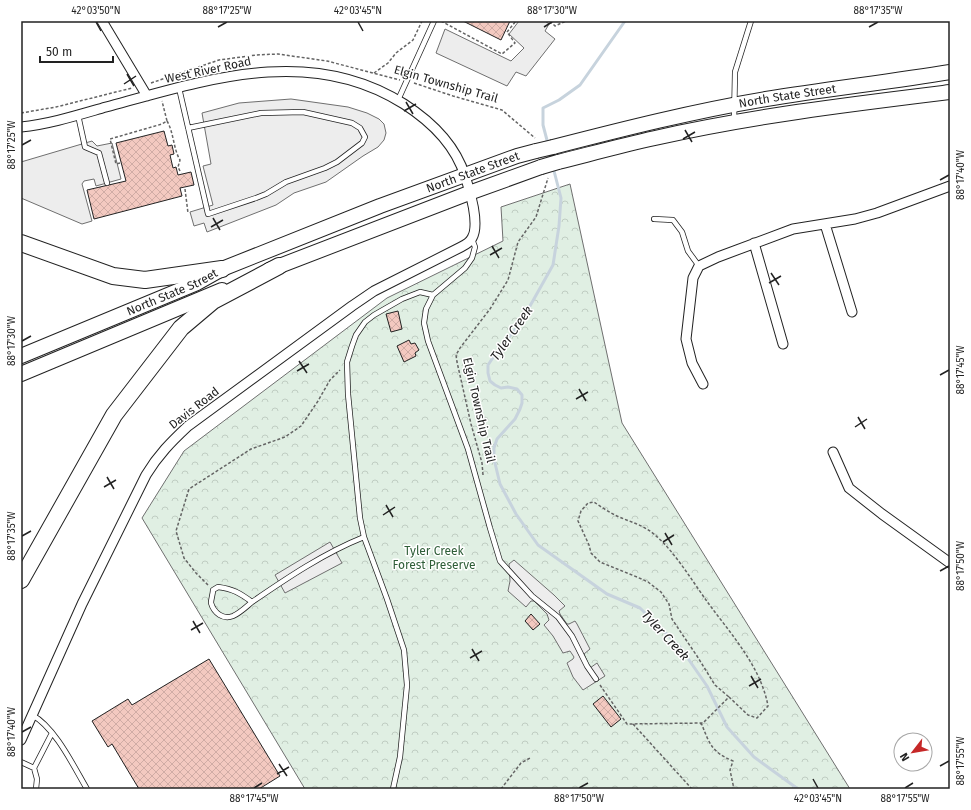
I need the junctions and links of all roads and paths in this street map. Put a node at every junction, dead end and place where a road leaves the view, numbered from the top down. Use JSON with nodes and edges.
{"nodes":[{"id":1,"x":102,"y":21,"type":"edge"},
{"id":2,"x":422,"y":21,"type":"edge"},
{"id":3,"x":434,"y":21,"type":"edge"},
{"id":4,"x":441,"y":21,"type":"edge"},
{"id":5,"x":516,"y":21,"type":"edge"},
{"id":6,"x":550,"y":21,"type":"edge"},
{"id":7,"x":566,"y":21,"type":"edge"},
{"id":8,"x":751,"y":21,"type":"edge"},
{"id":9,"x":950,"y":72,"type":"edge"},
{"id":10,"x":374,"y":73,"type":"junction"},
{"id":11,"x":156,"y":81,"type":"junction"},
{"id":12,"x":407,"y":82,"type":"junction"},
{"id":13,"x":141,"y":86,"type":"junction"},
{"id":14,"x":178,"y":88,"type":"junction"},
{"id":15,"x":950,"y":92,"type":"edge"},
{"id":16,"x":160,"y":93,"type":"junction"},
{"id":17,"x":147,"y":96,"type":"junction"},
{"id":18,"x":398,"y":100,"type":"junction"},
{"id":19,"x":734,"y":105,"type":"junction"},
{"id":20,"x":21,"y":113,"type":"edge"},
{"id":21,"x":78,"y":115,"type":"junction"},
{"id":22,"x":167,"y":121,"type":"junction"},
{"id":23,"x":734,"y":123,"type":"junction"},
{"id":24,"x":21,"y":127,"type":"edge"},
{"id":25,"x":188,"y":128,"type":"junction"},
{"id":26,"x":537,"y":146,"type":"junction"},
{"id":27,"x":120,"y":163,"type":"dead end"},
{"id":28,"x":545,"y":172,"type":"junction"},
{"id":29,"x":181,"y":174,"type":"dead end"},
{"id":30,"x":465,"y":175,"type":"junction"},
{"id":31,"x":107,"y":183,"type":"dead end"},
{"id":32,"x":950,"y":186,"type":"edge"},
{"id":33,"x":185,"y":189,"type":"dead end"},
{"id":34,"x":469,"y":193,"type":"junction"},
{"id":35,"x":188,"y":213,"type":"dead end"},
{"id":36,"x":654,"y":219,"type":"dead end"},
{"id":37,"x":825,"y":224,"type":"junction"},
{"id":38,"x":472,"y":238,"type":"junction"},
{"id":39,"x":21,"y":243,"type":"edge"},
{"id":40,"x":754,"y":243,"type":"junction"},
{"id":41,"x":279,"y":266,"type":"junction"},
{"id":42,"x":698,"y":266,"type":"junction"},
{"id":43,"x":222,"y":269,"type":"junction"},
{"id":44,"x":433,"y":295,"type":"junction"},
{"id":45,"x":852,"y":312,"type":"dead end"},
{"id":46,"x":783,"y":344,"type":"dead end"},
{"id":47,"x":21,"y":356,"type":"edge"},
{"id":48,"x":347,"y":362,"type":"junction"},
{"id":49,"x":21,"y":374,"type":"edge"},
{"id":50,"x":703,"y":384,"type":"dead end"},
{"id":51,"x":833,"y":452,"type":"dead end"},
{"id":52,"x":478,"y":484,"type":"junction"},
{"id":53,"x":364,"y":537,"type":"junction"},
{"id":54,"x":950,"y":563,"type":"edge"},
{"id":55,"x":21,"y":580,"type":"edge"},
{"id":56,"x":213,"y":590,"type":"junction"},
{"id":57,"x":252,"y":602,"type":"junction"},
{"id":58,"x":596,"y":679,"type":"joint"},
{"id":59,"x":729,"y":697,"type":"junction"},
{"id":60,"x":32,"y":715,"type":"junction"},
{"id":61,"x":700,"y":723,"type":"junction"},
{"id":62,"x":632,"y":724,"type":"junction"},
{"id":63,"x":52,"y":733,"type":"junction"},
{"id":64,"x":21,"y":740,"type":"edge"},
{"id":65,"x":530,"y":758,"type":"dead end"},
{"id":66,"x":21,"y":762,"type":"edge"},
{"id":67,"x":34,"y":768,"type":"junction"},
{"id":68,"x":36,"y":789,"type":"edge"},
{"id":69,"x":87,"y":789,"type":"edge"},
{"id":70,"x":393,"y":789,"type":"edge"},
{"id":71,"x":501,"y":789,"type":"edge"},
{"id":72,"x":692,"y":789,"type":"edge"},
{"id":73,"x":734,"y":789,"type":"edge"}],
"edges":[{"from":1,"to":13,"type":"street"},
{"from":2,"to":10,"type":"path"},
{"from":3,"to":12,"type":"lane"},
{"from":4,"to":5,"type":"path"},
{"from":6,"to":7,"type":"path"},
{"from":8,"to":19,"type":"lane"},
{"from":9,"to":19,"type":"main road","name":"North State Street"},
{"from":10,"to":11,"type":"path","name":"Elgin Township Trail"},
{"from":10,"to":12,"type":"path","name":"Elgin Township Trail"},
{"from":11,"to":13,"type":"path","name":"Elgin Township Trail"},
{"from":11,"to":16,"type":"path"},
{"from":12,"to":18,"type":"lane"},
{"from":12,"to":26,"type":"path","name":"Elgin Township Trail"},
{"from":13,"to":17,"type":"street"},
{"from":13,"to":20,"type":"path","name":"Elgin Township Trail"},
{"from":14,"to":16,"type":"street","name":"West River Road"},
{"from":14,"to":18,"type":"street","name":"West River Road"},
{"from":14,"to":25,"type":"lane"},
{"from":15,"to":23,"type":"main road","name":"North State Street"},
{"from":16,"to":17,"type":"street","name":"West River Road"},
{"from":16,"to":22,"type":"path"},
{"from":17,"to":21,"type":"street","name":"West River Road"},
{"from":18,"to":30,"type":"street","name":"West River Road"},
{"from":19,"to":23,"type":"lane"},
{"from":19,"to":26,"type":"main road","name":"North State Street","bridge":true},
{"from":21,"to":24,"type":"street","name":"West River Road"},
{"from":21,"to":31,"type":"lane"},
{"from":22,"to":27,"type":"path"},
{"from":22,"to":29,"type":"path"},
{"from":23,"to":28,"type":"main road","name":"North State Street","bridge":true},
{"from":25,"to":25,"type":"lane"},
{"from":26,"to":30,"type":"main road","name":"North State Street"},
{"from":28,"to":34,"type":"main road","name":"North State Street"},
{"from":28,"to":52,"type":"path","name":"Elgin Township Trail"},
{"from":30,"to":34,"type":"street","name":"West River Road"},
{"from":30,"to":43,"type":"main road","name":"North State Street"},
{"from":32,"to":37,"type":"street"},
{"from":33,"to":35,"type":"path"},
{"from":34,"to":38,"type":"street"},
{"from":34,"to":41,"type":"main road","name":"North State Street"},
{"from":36,"to":42,"type":"lane"},
{"from":37,"to":40,"type":"street"},
{"from":37,"to":45,"type":"street"},
{"from":38,"to":44,"type":"lane"},
{"from":38,"to":60,"type":"street","name":"Davis Road"},
{"from":39,"to":43,"type":"highway"},
{"from":40,"to":42,"type":"street"},
{"from":40,"to":46,"type":"street"},
{"from":41,"to":49,"type":"main road","name":"North State Street"},
{"from":41,"to":55,"type":"highway"},
{"from":42,"to":50,"type":"street"},
{"from":43,"to":47,"type":"main road","name":"North State Street"},
{"from":44,"to":48,"type":"lane"},
{"from":44,"to":52,"type":"lane"},
{"from":48,"to":53,"type":"lane"},
{"from":48,"to":56,"type":"path"},
{"from":51,"to":54,"type":"street"},
{"from":52,"to":58,"type":"lane"},
{"from":53,"to":57,"type":"lane"},
{"from":53,"to":70,"type":"lane"},
{"from":56,"to":57,"type":"lane"},
{"from":56,"to":57,"type":"lane"},
{"from":58,"to":62,"type":"path"},
{"from":59,"to":59,"type":"path"},
{"from":59,"to":61,"type":"path"},
{"from":60,"to":63,"type":"lane"},
{"from":60,"to":64,"type":"street","name":"Davis Road"},
{"from":61,"to":62,"type":"path"},
{"from":61,"to":73,"type":"path"},
{"from":62,"to":72,"type":"path"},
{"from":63,"to":67,"type":"lane"},
{"from":63,"to":69,"type":"lane"},
{"from":65,"to":71,"type":"path"},
{"from":66,"to":67,"type":"lane"},
{"from":67,"to":68,"type":"lane"}]}
